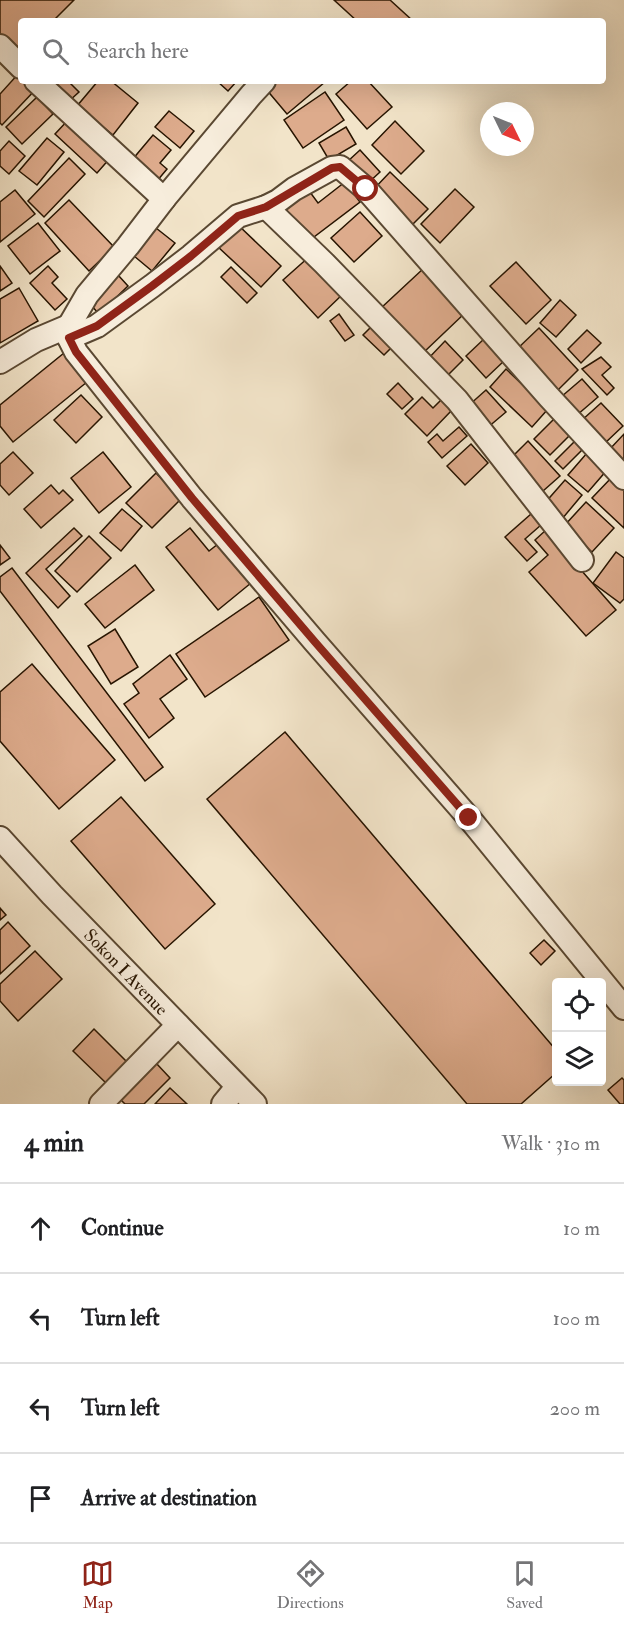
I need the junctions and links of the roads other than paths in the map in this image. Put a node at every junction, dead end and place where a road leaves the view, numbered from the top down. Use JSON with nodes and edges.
{"nodes":[{"id":1,"x":0,"y":46,"type":"edge"},
{"id":2,"x":18,"y":64,"type":"edge"},
{"id":3,"x":39,"y":84,"type":"edge"},
{"id":4,"x":261,"y":84,"type":"edge"},
{"id":5,"x":164,"y":199,"type":"junction"},
{"id":6,"x":266,"y":207,"type":"junction"},
{"id":7,"x":69,"y":332,"type":"junction"},
{"id":8,"x":0,"y":362,"type":"edge"},
{"id":9,"x":624,"y":478,"type":"edge"},
{"id":10,"x":582,"y":560,"type":"dead end"},
{"id":11,"x":0,"y":838,"type":"edge"},
{"id":12,"x":624,"y":1008,"type":"edge"},
{"id":13,"x":178,"y":1025,"type":"junction"},
{"id":14,"x":230,"y":1096,"type":"edge"},
{"id":15,"x":101,"y":1104,"type":"edge"},
{"id":16,"x":255,"y":1104,"type":"edge"}],
"edges":[{"from":1,"to":2,"type":"street"},
{"from":3,"to":5,"type":"street"},
{"from":4,"to":5,"type":"street"},
{"from":5,"to":7,"type":"street"},
{"from":6,"to":7,"type":"street"},
{"from":6,"to":9,"type":"street"},
{"from":6,"to":10,"type":"street"},
{"from":7,"to":8,"type":"street"},
{"from":7,"to":12,"type":"street"},
{"from":11,"to":13,"type":"street","name":"Sokon I Avenue"},
{"from":13,"to":14,"type":"street","name":"Sokon I Avenue"},
{"from":13,"to":15,"type":"street"},
{"from":14,"to":16,"type":"street","name":"Sokon I Avenue"}]}
